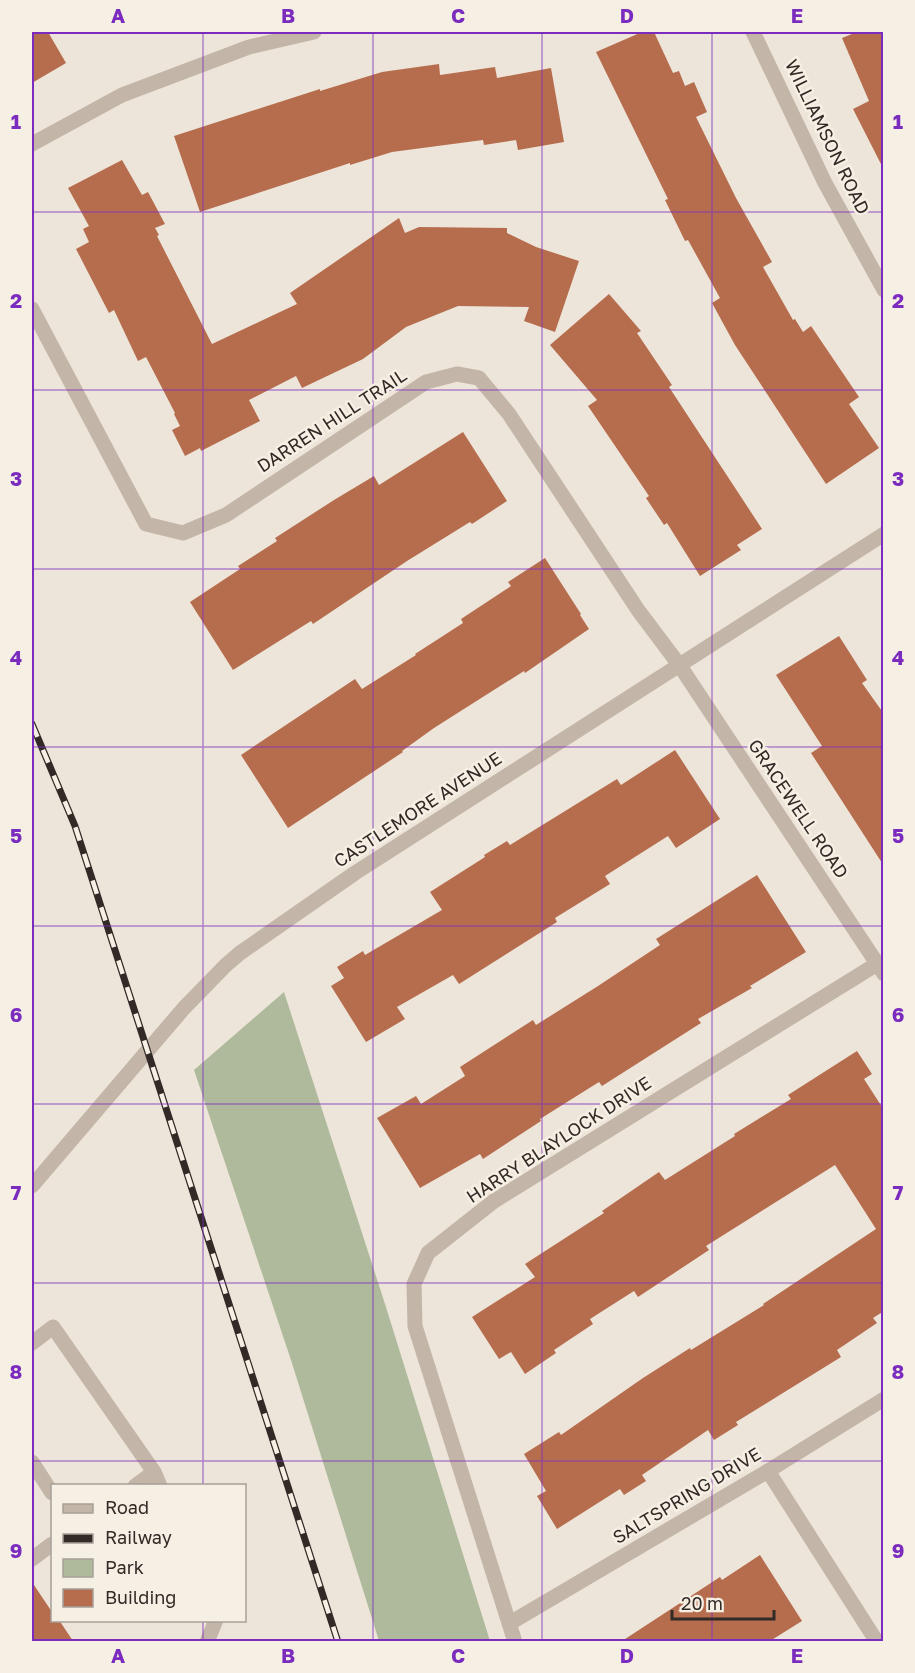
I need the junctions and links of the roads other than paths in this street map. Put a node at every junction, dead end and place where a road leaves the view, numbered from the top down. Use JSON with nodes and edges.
{"nodes":[{"id":1,"x":314,"y":32,"type":"edge"},
{"id":2,"x":753,"y":32,"type":"edge"},
{"id":3,"x":32,"y":144,"type":"edge"},
{"id":4,"x":884,"y":290,"type":"edge"},
{"id":5,"x":32,"y":309,"type":"edge"},
{"id":6,"x":884,"y":534,"type":"edge"},
{"id":7,"x":680,"y":666,"type":"junction"},
{"id":8,"x":880,"y":969,"type":"edge"},
{"id":9,"x":32,"y":1186,"type":"edge"},
{"id":10,"x":32,"y":1342,"type":"edge"},
{"id":11,"x":884,"y":1399,"type":"edge"},
{"id":12,"x":32,"y":1461,"type":"edge"},
{"id":13,"x":768,"y":1471,"type":"junction"},
{"id":14,"x":157,"y":1479,"type":"edge"},
{"id":15,"x":139,"y":1484,"type":"edge"},
{"id":16,"x":51,"y":1491,"type":"edge"},
{"id":17,"x":51,"y":1545,"type":"edge"},
{"id":18,"x":32,"y":1559,"type":"edge"},
{"id":19,"x":215,"y":1622,"type":"edge"},
{"id":20,"x":510,"y":1623,"type":"junction"},
{"id":21,"x":207,"y":1641,"type":"edge"},
{"id":22,"x":515,"y":1641,"type":"edge"},
{"id":23,"x":877,"y":1641,"type":"edge"}],
"edges":[{"from":1,"to":3,"type":"street"},
{"from":2,"to":4,"type":"street","name":"WILLIAMSON ROAD"},
{"from":5,"to":7,"type":"street","name":"DARREN HILL TRAIL"},
{"from":6,"to":7,"type":"street","name":"CASTLEMORE AVENUE"},
{"from":7,"to":8,"type":"street","name":"GRACEWELL ROAD"},
{"from":7,"to":9,"type":"street","name":"CASTLEMORE AVENUE"},
{"from":8,"to":20,"type":"street","name":"HARRY BLAYLOCK DRIVE"},
{"from":10,"to":14,"type":"street"},
{"from":11,"to":13,"type":"street","name":"SALTSPRING DRIVE"},
{"from":12,"to":16,"type":"street"},
{"from":13,"to":20,"type":"street","name":"SALTSPRING DRIVE"},
{"from":13,"to":23,"type":"street"},
{"from":14,"to":15,"type":"street"},
{"from":17,"to":18,"type":"street"},
{"from":19,"to":21,"type":"street"},
{"from":20,"to":22,"type":"street","name":"HARRY BLAYLOCK DRIVE"}]}
